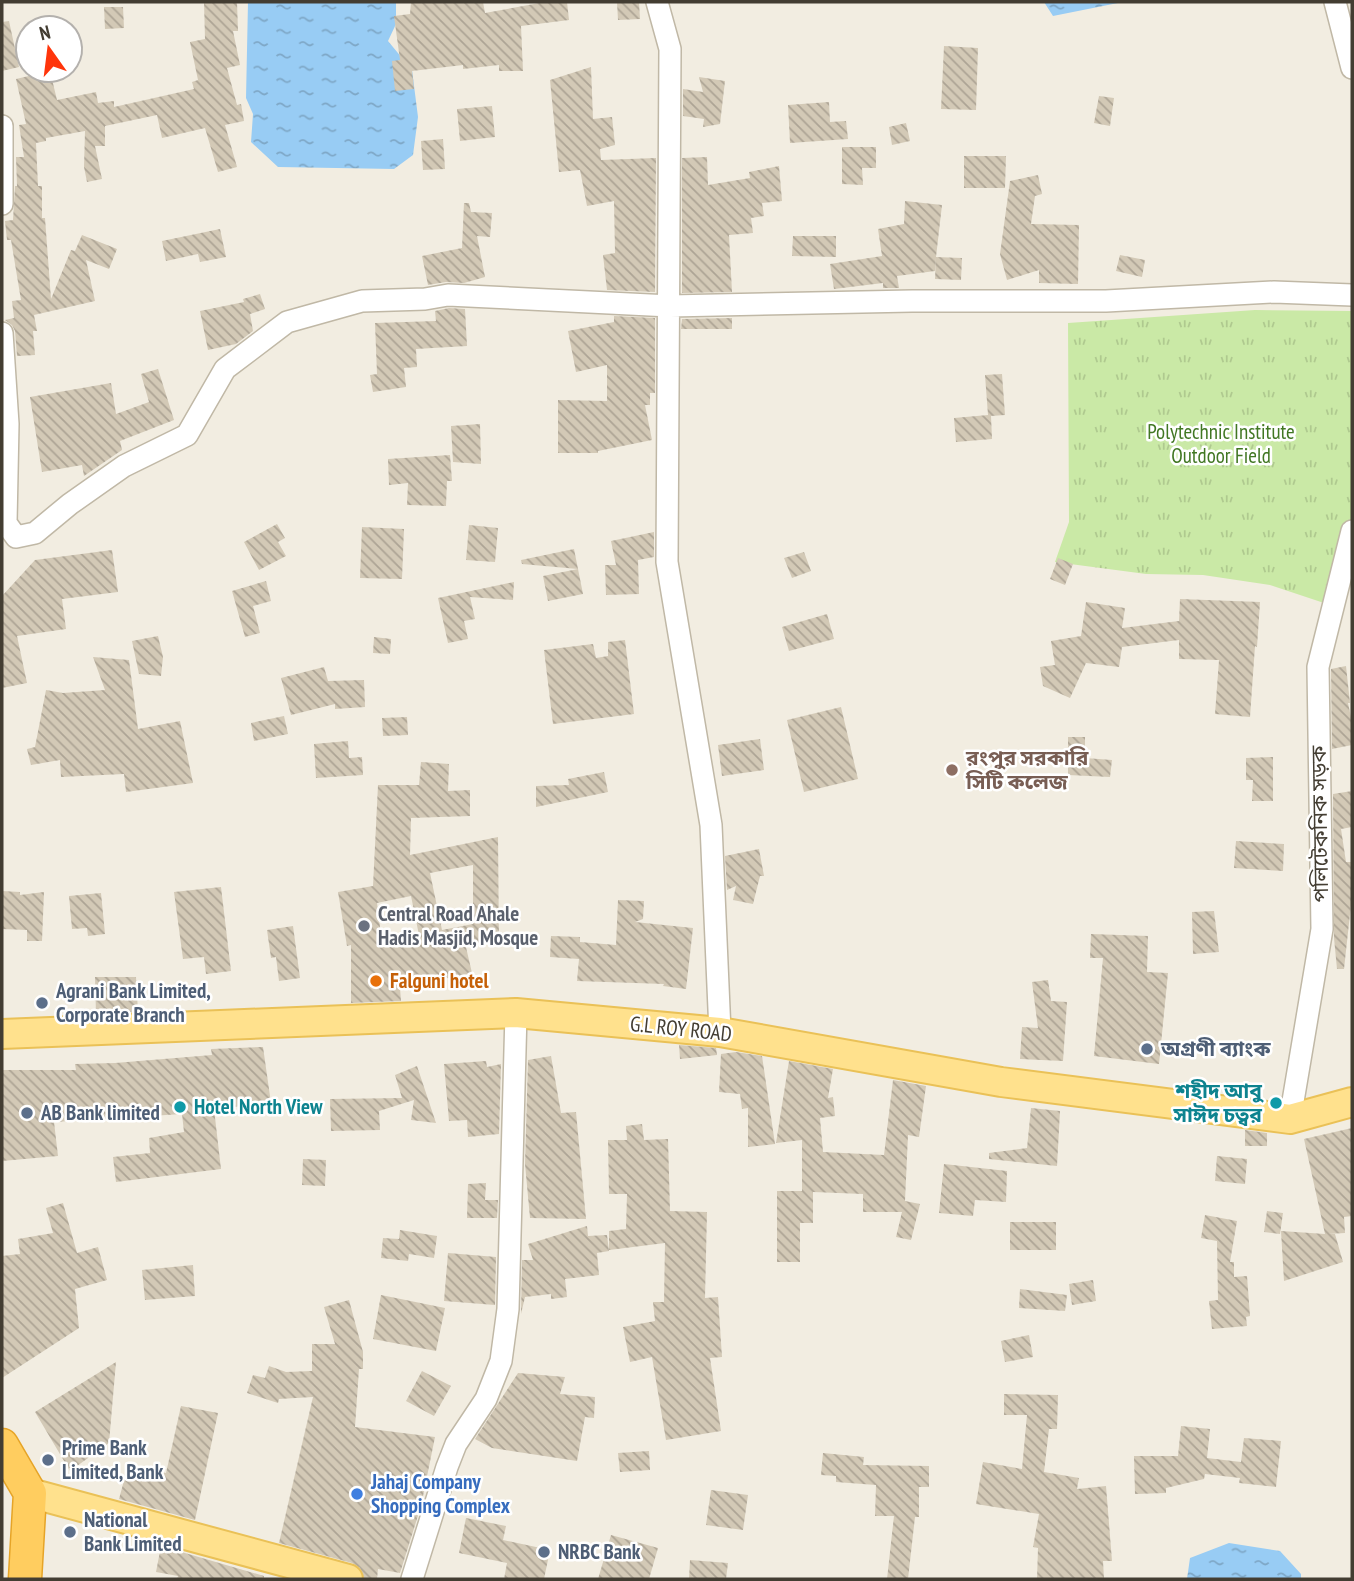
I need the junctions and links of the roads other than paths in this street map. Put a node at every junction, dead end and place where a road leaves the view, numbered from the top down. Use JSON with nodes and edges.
{"nodes":[{"id":1,"x":657,"y":2,"type":"edge"},
{"id":2,"x":1335,"y":2,"type":"edge"},
{"id":3,"x":1352,"y":68,"type":"edge"},
{"id":4,"x":2,"y":126,"type":"edge"},
{"id":5,"x":2,"y":204,"type":"edge"},
{"id":6,"x":1352,"y":295,"type":"edge"},
{"id":7,"x":670,"y":306,"type":"junction"},
{"id":8,"x":2,"y":334,"type":"edge"},
{"id":9,"x":1352,"y":531,"type":"edge"},
{"id":10,"x":516,"y":1013,"type":"junction"},
{"id":11,"x":720,"y":1031,"type":"junction"},
{"id":12,"x":2,"y":1034,"type":"edge"},
{"id":13,"x":1352,"y":1102,"type":"edge"},
{"id":14,"x":1290,"y":1119,"type":"junction"},
{"id":15,"x":2,"y":1445,"type":"edge"},
{"id":16,"x":16,"y":1488,"type":"edge"},
{"id":17,"x":25,"y":1579,"type":"edge"},
{"id":18,"x":348,"y":1579,"type":"edge"},
{"id":19,"x":412,"y":1579,"type":"edge"}],
"edges":[{"from":1,"to":7,"type":"street"},
{"from":2,"to":3,"type":"street"},
{"from":4,"to":5,"type":"street"},
{"from":6,"to":7,"type":"street"},
{"from":7,"to":8,"type":"street"},
{"from":7,"to":11,"type":"street"},
{"from":9,"to":14,"type":"street","name":"পলিটেকনিক সড়ক"},
{"from":10,"to":11,"type":"main road","name":"G.L ROY ROAD"},
{"from":10,"to":12,"type":"main road","name":"G.L ROY ROAD"},
{"from":10,"to":19,"type":"street"},
{"from":11,"to":14,"type":"main road","name":"G.L ROY ROAD"},
{"from":13,"to":14,"type":"main road","name":"G.L ROY ROAD"},
{"from":15,"to":16,"type":"highway"},
{"from":16,"to":17,"type":"highway"},
{"from":16,"to":18,"type":"main road"}]}
